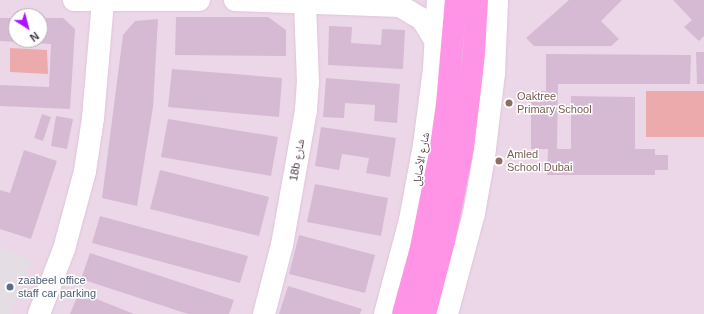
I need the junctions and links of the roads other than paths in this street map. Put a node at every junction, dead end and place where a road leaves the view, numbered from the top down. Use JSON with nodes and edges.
{"nodes":[{"id":1,"x":74,"y":0,"type":"edge"},
{"id":2,"x":199,"y":0,"type":"edge"},
{"id":3,"x":235,"y":0,"type":"edge"},
{"id":4,"x":438,"y":0,"type":"edge"},
{"id":5,"x":456,"y":0,"type":"edge"},
{"id":6,"x":477,"y":0,"type":"edge"},
{"id":7,"x":498,"y":0,"type":"edge"},
{"id":8,"x":103,"y":1,"type":"edge"},
{"id":9,"x":306,"y":4,"type":"junction"},
{"id":10,"x":436,"y":41,"type":"junction"},
{"id":11,"x":39,"y":314,"type":"edge"},
{"id":12,"x":264,"y":314,"type":"edge"},
{"id":13,"x":385,"y":314,"type":"edge"},
{"id":14,"x":403,"y":314,"type":"edge"},
{"id":15,"x":425,"y":314,"type":"edge"},
{"id":16,"x":447,"y":314,"type":"edge"}],
"edges":[{"from":1,"to":8,"type":"street"},
{"from":2,"to":8,"type":"street"},
{"from":3,"to":9,"type":"street"},
{"from":4,"to":10,"type":"street","name":"شارع الأصايل"},
{"from":5,"to":14,"type":"main road"},
{"from":6,"to":15,"type":"main road"},
{"from":7,"to":16,"type":"street"},
{"from":8,"to":11,"type":"street"},
{"from":9,"to":10,"type":"street"},
{"from":9,"to":12,"type":"street","name":"18b شارع"},
{"from":10,"to":13,"type":"street","name":"شارع الأصايل"}]}
